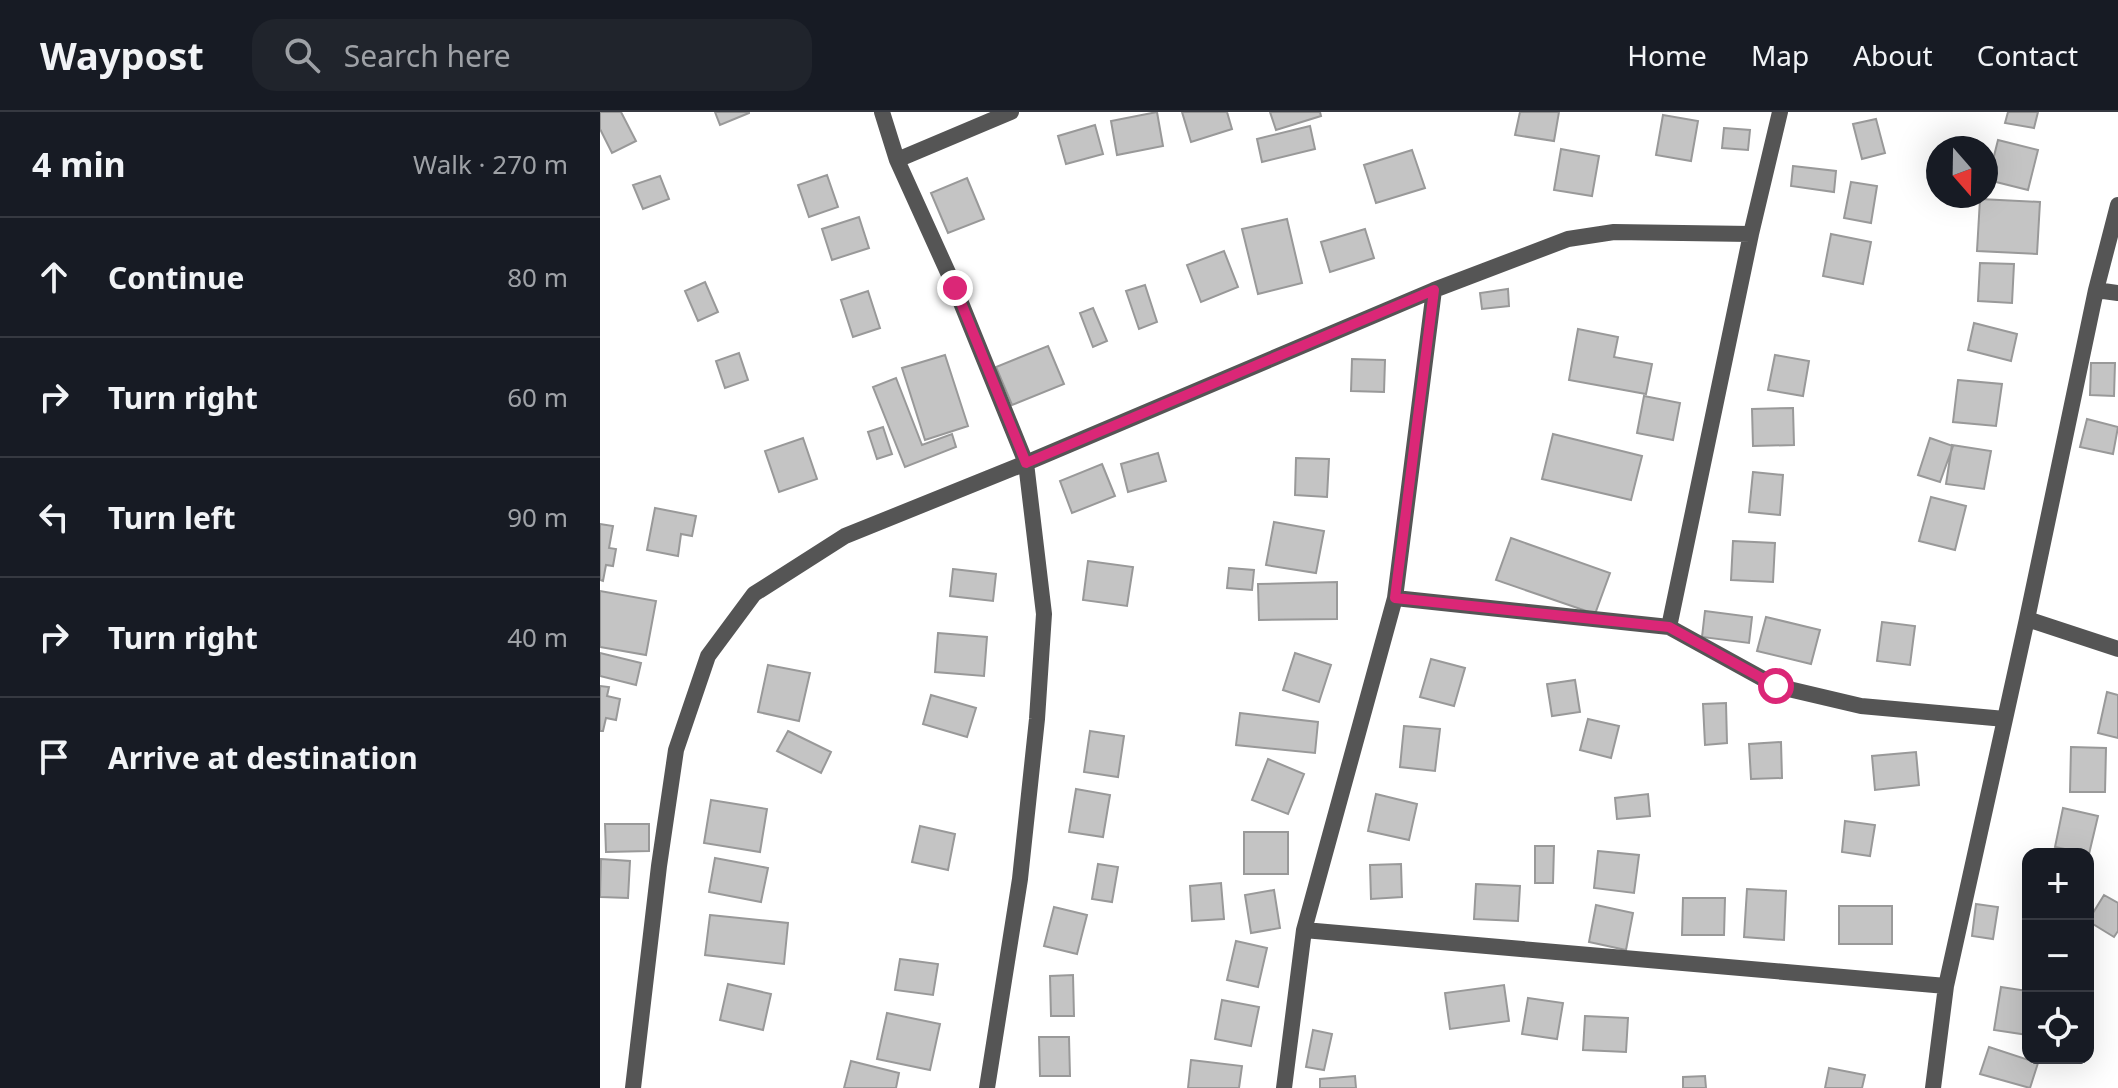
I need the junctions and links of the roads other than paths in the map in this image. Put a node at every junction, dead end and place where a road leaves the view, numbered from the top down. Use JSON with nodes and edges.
{"nodes":[{"id":1,"x":882,"y":112,"type":"edge"},
{"id":2,"x":1011,"y":112,"type":"edge"},
{"id":3,"x":1780,"y":112,"type":"edge"},
{"id":4,"x":897,"y":160,"type":"junction"},
{"id":5,"x":2118,"y":205,"type":"edge"},
{"id":6,"x":1751,"y":234,"type":"junction"},
{"id":7,"x":1434,"y":290,"type":"junction"},
{"id":8,"x":2096,"y":290,"type":"junction"},
{"id":9,"x":2118,"y":293,"type":"edge"},
{"id":10,"x":1026,"y":463,"type":"junction"},
{"id":11,"x":1395,"y":598,"type":"junction"},
{"id":12,"x":2027,"y":619,"type":"junction"},
{"id":13,"x":1669,"y":627,"type":"junction"},
{"id":14,"x":2118,"y":649,"type":"edge"},
{"id":15,"x":2005,"y":719,"type":"junction"},
{"id":16,"x":1304,"y":930,"type":"junction"},
{"id":17,"x":1946,"y":986,"type":"junction"},
{"id":18,"x":633,"y":1088,"type":"edge"},
{"id":19,"x":987,"y":1088,"type":"edge"},
{"id":20,"x":1284,"y":1088,"type":"edge"},
{"id":21,"x":1933,"y":1088,"type":"edge"}],
"edges":[{"from":1,"to":4,"type":"street"},
{"from":2,"to":4,"type":"street"},
{"from":3,"to":6,"type":"street"},
{"from":4,"to":10,"type":"street"},
{"from":5,"to":8,"type":"street"},
{"from":6,"to":7,"type":"street"},
{"from":6,"to":13,"type":"street"},
{"from":7,"to":10,"type":"street"},
{"from":7,"to":11,"type":"street"},
{"from":8,"to":9,"type":"street"},
{"from":8,"to":12,"type":"street"},
{"from":10,"to":18,"type":"street"},
{"from":10,"to":19,"type":"street"},
{"from":11,"to":13,"type":"street"},
{"from":11,"to":16,"type":"street"},
{"from":12,"to":14,"type":"street"},
{"from":12,"to":15,"type":"street"},
{"from":13,"to":15,"type":"street"},
{"from":15,"to":17,"type":"street"},
{"from":16,"to":17,"type":"street"},
{"from":16,"to":20,"type":"street"},
{"from":17,"to":21,"type":"street"}]}
